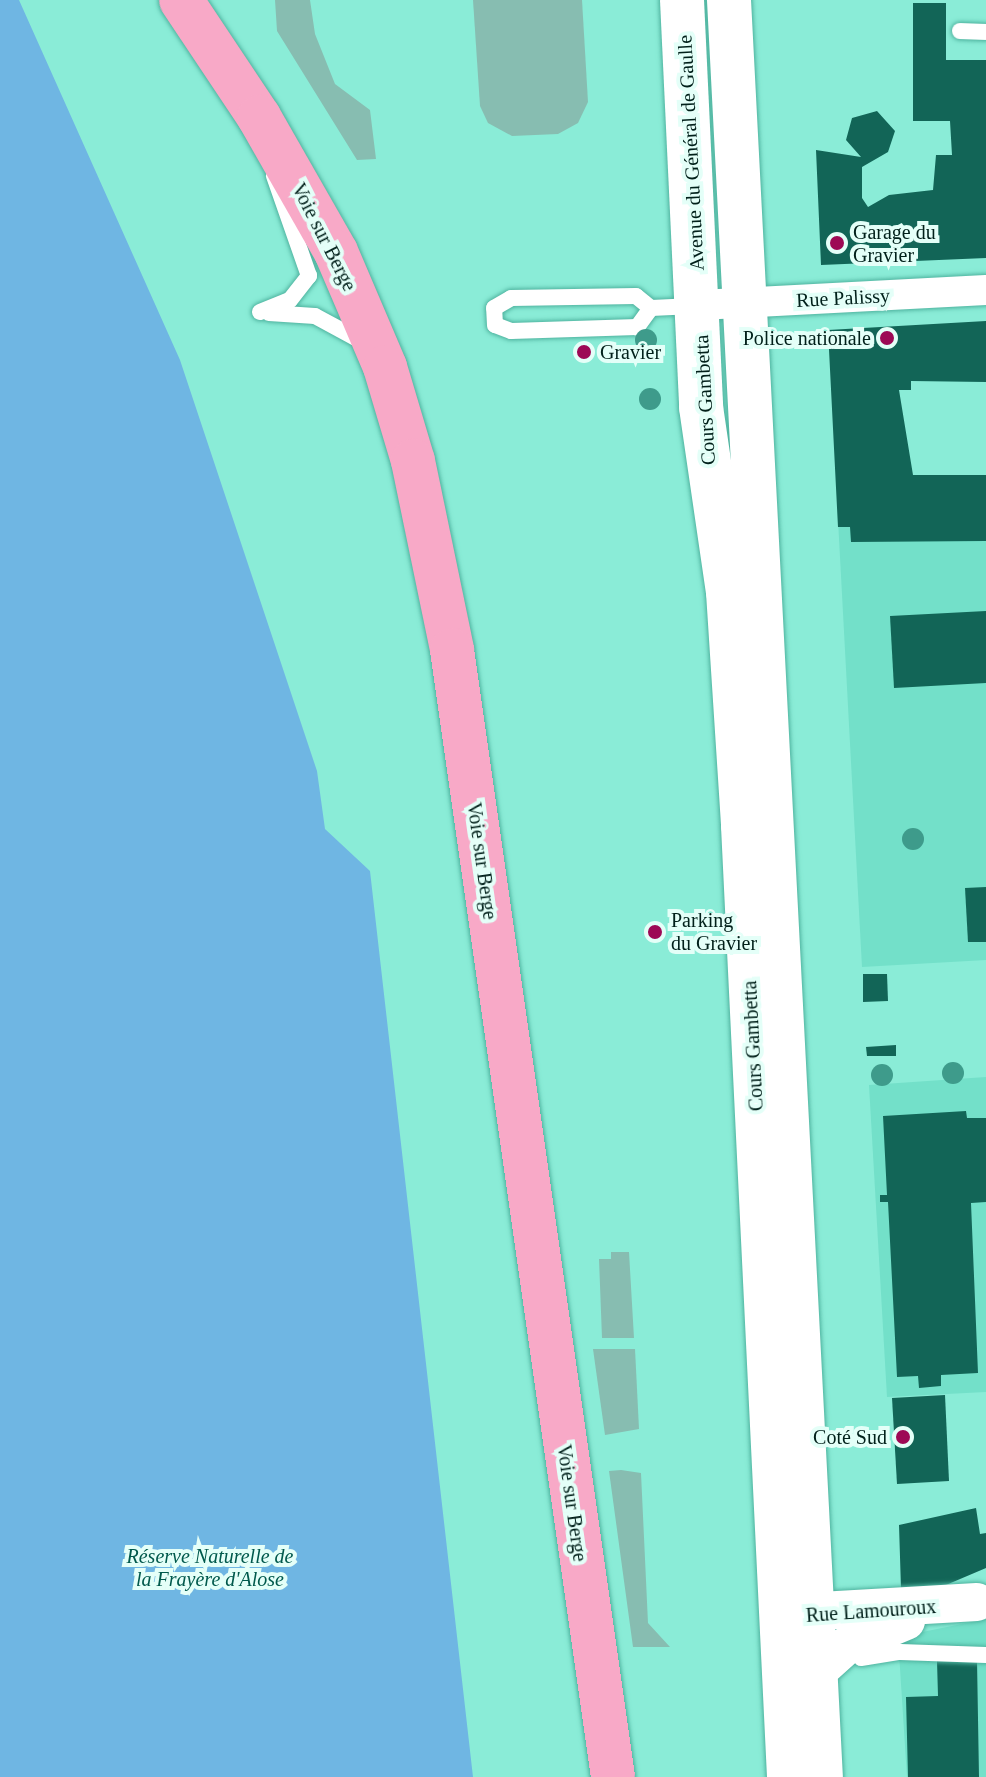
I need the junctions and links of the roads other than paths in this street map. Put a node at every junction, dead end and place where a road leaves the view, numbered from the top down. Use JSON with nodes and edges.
{"nodes":[{"id":1,"x":181,"y":0,"type":"edge"},
{"id":2,"x":682,"y":0,"type":"edge"},
{"id":3,"x":729,"y":0,"type":"edge"},
{"id":4,"x":960,"y":31,"type":"dead end"},
{"id":5,"x":986,"y":32,"type":"edge"},
{"id":6,"x":278,"y":149,"type":"junction"},
{"id":7,"x":986,"y":290,"type":"edge"},
{"id":8,"x":743,"y":303,"type":"junction"},
{"id":9,"x":700,"y":305,"type":"junction"},
{"id":10,"x":651,"y":308,"type":"junction"},
{"id":11,"x":385,"y":367,"type":"junction"},
{"id":12,"x":981,"y":1600,"type":"edge"},
{"id":13,"x":813,"y":1611,"type":"junction"},
{"id":14,"x":783,"y":1645,"type":"junction"},
{"id":15,"x":986,"y":1655,"type":"edge"},
{"id":16,"x":861,"y":1658,"type":"dead end"},
{"id":17,"x":816,"y":1673,"type":"junction"},
{"id":18,"x":613,"y":1777,"type":"edge"},
{"id":19,"x":789,"y":1777,"type":"edge"},
{"id":20,"x":821,"y":1777,"type":"edge"}],
"edges":[{"from":1,"to":6,"type":"main road","name":"Voie sur Berge"},
{"from":2,"to":9,"type":"main road","name":"Avenue du Général de Gaulle"},
{"from":3,"to":8,"type":"main road"},
{"from":4,"to":5,"type":"lane"},
{"from":6,"to":11,"type":"main road","name":"Voie sur Berge"},
{"from":6,"to":11,"type":"lane"},
{"from":7,"to":8,"type":"street","name":"Rue Palissy"},
{"from":8,"to":9,"type":"street","name":"Rue Palissy"},
{"from":8,"to":13,"type":"main road","name":"Cours Gambetta"},
{"from":9,"to":10,"type":"lane"},
{"from":9,"to":14,"type":"main road","name":"Cours Gambetta"},
{"from":10,"to":10,"type":"lane"},
{"from":11,"to":18,"type":"main road","name":"Voie sur Berge"},
{"from":12,"to":13,"type":"street","name":"Rue Lamouroux"},
{"from":12,"to":17,"type":"street","name":"Rue Lamouroux"},
{"from":13,"to":14,"type":"street","name":"Rue Lamouroux"},
{"from":13,"to":17,"type":"main road","name":"Cours Gambetta"},
{"from":14,"to":19,"type":"main road","name":"Cours Gambetta"},
{"from":15,"to":16,"type":"lane"},
{"from":17,"to":20,"type":"main road","name":"Cours Gambetta"}]}
